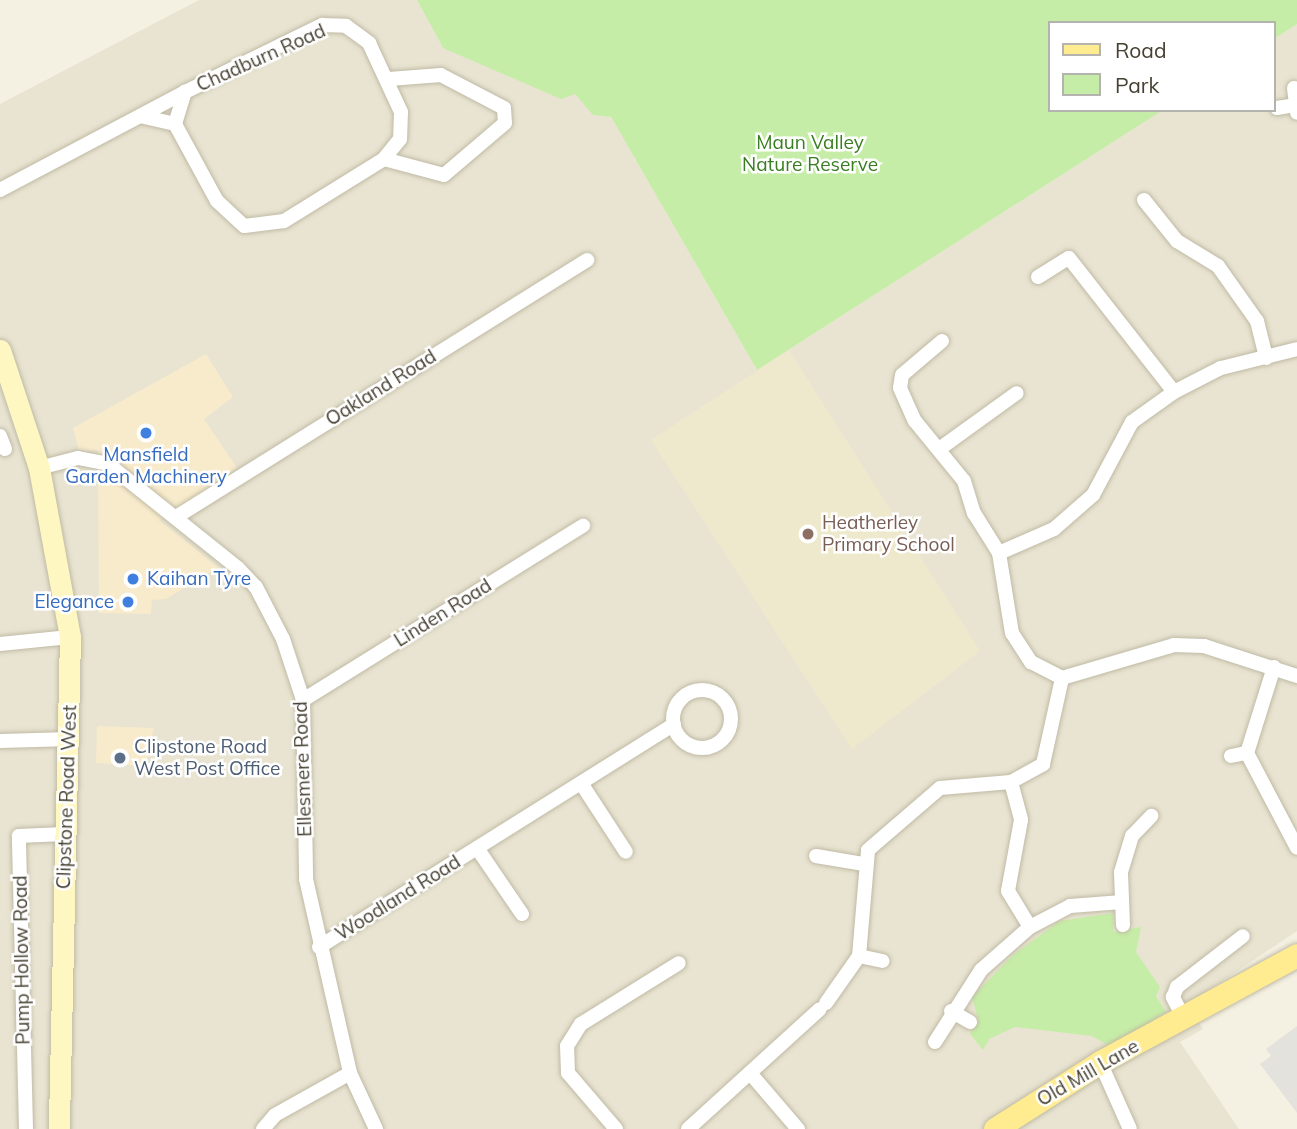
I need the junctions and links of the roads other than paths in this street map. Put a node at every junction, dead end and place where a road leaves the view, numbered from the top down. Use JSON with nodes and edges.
{"nodes":[{"id":1,"x":389,"y":79,"type":"junction"},
{"id":2,"x":1294,"y":88,"type":"dead end"},
{"id":3,"x":185,"y":92,"type":"junction"},
{"id":4,"x":1277,"y":108,"type":"dead end"},
{"id":5,"x":1296,"y":109,"type":"edge"},
{"id":6,"x":141,"y":116,"type":"junction"},
{"id":7,"x":175,"y":124,"type":"junction"},
{"id":8,"x":384,"y":159,"type":"junction"},
{"id":9,"x":0,"y":190,"type":"edge"},
{"id":10,"x":1144,"y":200,"type":"dead end"},
{"id":11,"x":587,"y":260,"type":"dead end"},
{"id":12,"x":1038,"y":277,"type":"dead end"},
{"id":13,"x":942,"y":341,"type":"dead end"},
{"id":14,"x":1297,"y":349,"type":"edge"},
{"id":15,"x":0,"y":350,"type":"edge"},
{"id":16,"x":1266,"y":358,"type":"junction"},
{"id":17,"x":1174,"y":392,"type":"junction"},
{"id":18,"x":1017,"y":393,"type":"dead end"},
{"id":19,"x":942,"y":447,"type":"junction"},
{"id":20,"x":39,"y":468,"type":"junction"},
{"id":21,"x":176,"y":517,"type":"junction"},
{"id":22,"x":583,"y":526,"type":"dead end"},
{"id":23,"x":999,"y":553,"type":"junction"},
{"id":24,"x":70,"y":637,"type":"junction"},
{"id":25,"x":0,"y":644,"type":"edge"},
{"id":26,"x":1274,"y":667,"type":"junction"},
{"id":27,"x":1297,"y":676,"type":"edge"},
{"id":28,"x":1062,"y":678,"type":"junction"},
{"id":29,"x":303,"y":700,"type":"junction"},
{"id":30,"x":674,"y":724,"type":"junction"},
{"id":31,"x":71,"y":739,"type":"junction"},
{"id":32,"x":0,"y":741,"type":"edge"},
{"id":33,"x":1248,"y":753,"type":"junction"},
{"id":34,"x":1231,"y":755,"type":"dead end"},
{"id":35,"x":1011,"y":782,"type":"junction"},
{"id":36,"x":581,"y":783,"type":"junction"},
{"id":37,"x":1151,"y":816,"type":"dead end"},
{"id":38,"x":64,"y":834,"type":"junction"},
{"id":39,"x":477,"y":848,"type":"junction"},
{"id":40,"x":1297,"y":848,"type":"edge"},
{"id":41,"x":626,"y":852,"type":"dead end"},
{"id":42,"x":816,"y":856,"type":"dead end"},
{"id":43,"x":864,"y":864,"type":"junction"},
{"id":44,"x":1122,"y":902,"type":"junction"},
{"id":45,"x":522,"y":914,"type":"dead end"},
{"id":46,"x":1123,"y":925,"type":"dead end"},
{"id":47,"x":1030,"y":927,"type":"junction"},
{"id":48,"x":1243,"y":936,"type":"dead end"},
{"id":49,"x":319,"y":947,"type":"junction"},
{"id":50,"x":1297,"y":955,"type":"edge"},
{"id":51,"x":859,"y":956,"type":"junction"},
{"id":52,"x":882,"y":961,"type":"dead end"},
{"id":53,"x":677,"y":983,"type":"dead end"},
{"id":54,"x":951,"y":1011,"type":"junction"},
{"id":55,"x":1184,"y":1019,"type":"junction"},
{"id":56,"x":970,"y":1021,"type":"dead end"},
{"id":57,"x":935,"y":1042,"type":"dead end"},
{"id":58,"x":1100,"y":1062,"type":"junction"},
{"id":59,"x":350,"y":1073,"type":"junction"},
{"id":60,"x":750,"y":1073,"type":"junction"},
{"id":61,"x":26,"y":1129,"type":"edge"},
{"id":62,"x":59,"y":1129,"type":"edge"},
{"id":63,"x":263,"y":1129,"type":"edge"},
{"id":64,"x":376,"y":1129,"type":"edge"},
{"id":65,"x":616,"y":1129,"type":"edge"},
{"id":66,"x":688,"y":1129,"type":"edge"},
{"id":67,"x":798,"y":1129,"type":"edge"},
{"id":68,"x":995,"y":1129,"type":"edge"},
{"id":69,"x":1130,"y":1129,"type":"edge"}],
"edges":[{"from":1,"to":3,"type":"street","name":"Chadburn Road"},
{"from":1,"to":8,"type":"street","name":"Chadburn Road"},
{"from":1,"to":8,"type":"street"},
{"from":2,"to":5,"type":"street"},
{"from":3,"to":6,"type":"street","name":"Chadburn Road"},
{"from":3,"to":7,"type":"street","name":"Chadburn Road"},
{"from":4,"to":5,"type":"street"},
{"from":6,"to":7,"type":"street"},
{"from":6,"to":9,"type":"street","name":"Chadburn Road"},
{"from":7,"to":8,"type":"street"},
{"from":10,"to":16,"type":"street"},
{"from":11,"to":21,"type":"street","name":"Oakland Road"},
{"from":12,"to":17,"type":"street"},
{"from":13,"to":19,"type":"street"},
{"from":14,"to":16,"type":"street"},
{"from":15,"to":20,"type":"main road","name":"Clipstone Road West"},
{"from":16,"to":17,"type":"street"},
{"from":17,"to":23,"type":"street"},
{"from":18,"to":19,"type":"street"},
{"from":19,"to":23,"type":"street"},
{"from":20,"to":21,"type":"street","name":"Ellesmere Road"},
{"from":20,"to":24,"type":"main road","name":"Clipstone Road West"},
{"from":21,"to":29,"type":"street","name":"Ellesmere Road"},
{"from":22,"to":29,"type":"street","name":"Linden Road"},
{"from":23,"to":28,"type":"street"},
{"from":24,"to":25,"type":"street"},
{"from":24,"to":31,"type":"main road","name":"Clipstone Road West"},
{"from":26,"to":27,"type":"street"},
{"from":26,"to":28,"type":"street"},
{"from":26,"to":33,"type":"street"},
{"from":28,"to":35,"type":"street"},
{"from":29,"to":49,"type":"street","name":"Ellesmere Road"},
{"from":30,"to":30,"type":"street","name":"Woodland Road"},
{"from":30,"to":36,"type":"street","name":"Woodland Road"},
{"from":31,"to":32,"type":"street"},
{"from":31,"to":38,"type":"main road","name":"Clipstone Road West"},
{"from":33,"to":34,"type":"street"},
{"from":33,"to":40,"type":"street"},
{"from":35,"to":43,"type":"street"},
{"from":35,"to":47,"type":"street"},
{"from":36,"to":39,"type":"street","name":"Woodland Road"},
{"from":36,"to":41,"type":"street"},
{"from":37,"to":44,"type":"street"},
{"from":38,"to":61,"type":"street","name":"Pump Hollow Road"},
{"from":38,"to":62,"type":"main road","name":"Clipstone Road West"},
{"from":39,"to":45,"type":"street","name":"Woodland Road"},
{"from":39,"to":49,"type":"street","name":"Woodland Road"},
{"from":42,"to":43,"type":"street"},
{"from":43,"to":51,"type":"street"},
{"from":44,"to":46,"type":"street"},
{"from":44,"to":47,"type":"street"},
{"from":47,"to":54,"type":"street"},
{"from":48,"to":55,"type":"street"},
{"from":49,"to":59,"type":"street","name":"Ellesmere Road"},
{"from":50,"to":55,"type":"main road","name":"Old Mill Lane"},
{"from":51,"to":52,"type":"street"},
{"from":51,"to":60,"type":"street"},
{"from":53,"to":65,"type":"street"},
{"from":54,"to":56,"type":"street"},
{"from":54,"to":57,"type":"street"},
{"from":55,"to":58,"type":"main road","name":"Old Mill Lane"},
{"from":58,"to":68,"type":"main road","name":"Old Mill Lane"},
{"from":58,"to":69,"type":"street"},
{"from":59,"to":63,"type":"street"},
{"from":59,"to":64,"type":"street","name":"Ellesmere Road"},
{"from":60,"to":66,"type":"street"},
{"from":60,"to":67,"type":"street"}]}
